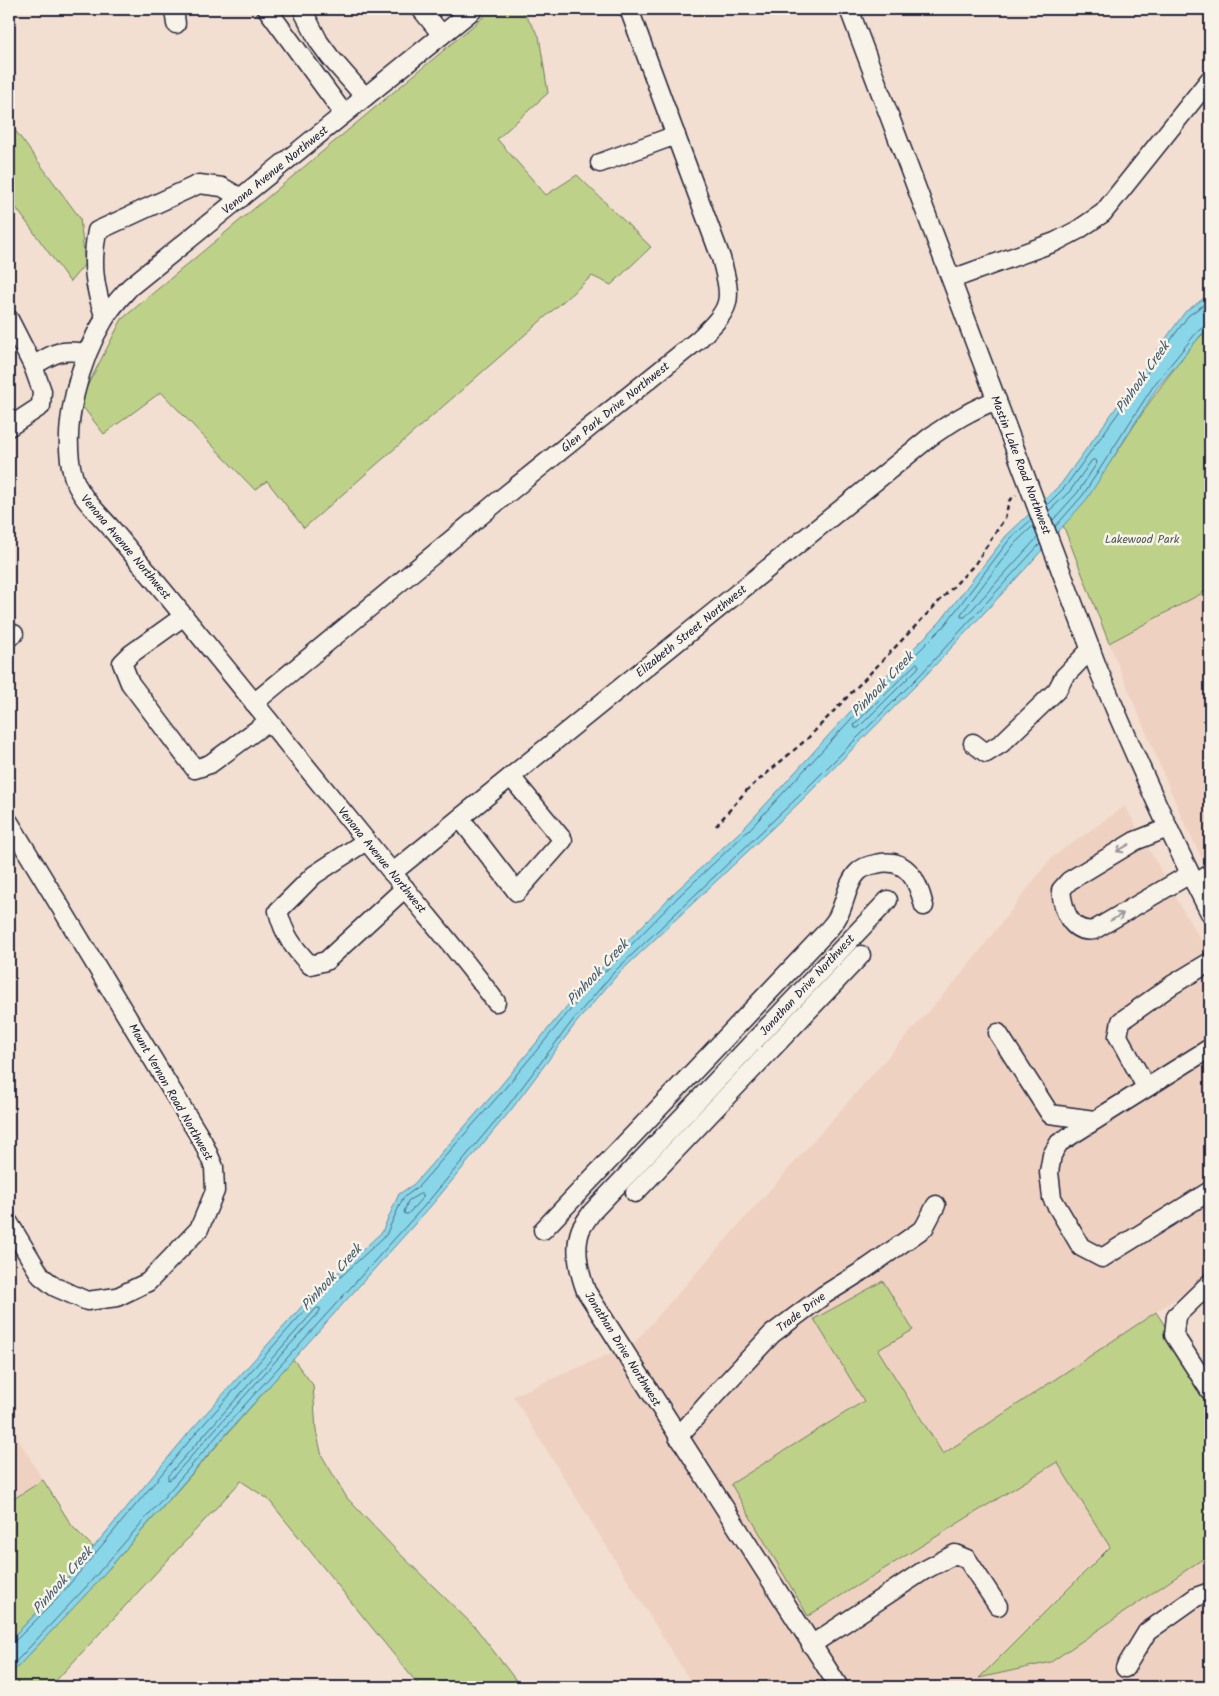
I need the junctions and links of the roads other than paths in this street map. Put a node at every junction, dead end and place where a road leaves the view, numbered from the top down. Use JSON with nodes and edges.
{"nodes":[{"id":1,"x":268,"y":9,"type":"edge"},
{"id":2,"x":309,"y":9,"type":"edge"},
{"id":3,"x":421,"y":9,"type":"edge"},
{"id":4,"x":629,"y":9,"type":"edge"},
{"id":5,"x":849,"y":9,"type":"edge"},
{"id":6,"x":468,"y":10,"type":"edge"},
{"id":7,"x":442,"y":35,"type":"junction"},
{"id":8,"x":1210,"y":78,"type":"edge"},
{"id":9,"x":365,"y":97,"type":"junction"},
{"id":10,"x":344,"y":114,"type":"junction"},
{"id":11,"x":676,"y":135,"type":"junction"},
{"id":12,"x":600,"y":162,"type":"dead end"},
{"id":13,"x":241,"y":198,"type":"junction"},
{"id":14,"x":952,"y":279,"type":"junction"},
{"id":15,"x":105,"y":318,"type":"junction"},
{"id":16,"x":9,"y":319,"type":"edge"},
{"id":17,"x":87,"y":353,"type":"junction"},
{"id":18,"x":33,"y":366,"type":"junction"},
{"id":19,"x":997,"y":400,"type":"junction"},
{"id":20,"x":9,"y":427,"type":"edge"},
{"id":21,"x":184,"y":616,"type":"junction"},
{"id":22,"x":1091,"y":649,"type":"junction"},
{"id":23,"x":254,"y":703,"type":"junction"},
{"id":24,"x":269,"y":721,"type":"junction"},
{"id":25,"x":973,"y":743,"type":"dead end"},
{"id":26,"x":510,"y":777,"type":"junction"},
{"id":27,"x":460,"y":818,"type":"junction"},
{"id":28,"x":9,"y":822,"type":"edge"},
{"id":29,"x":1168,"y":828,"type":"junction"},
{"id":30,"x":366,"y":841,"type":"junction"},
{"id":31,"x":392,"y":873,"type":"junction"},
{"id":32,"x":1210,"y":874,"type":"edge"},
{"id":33,"x":1192,"y":879,"type":"junction"},
{"id":34,"x":405,"y":888,"type":"junction"},
{"id":35,"x":888,"y":900,"type":"dead end"},
{"id":36,"x":924,"y":906,"type":"dead end"},
{"id":37,"x":1210,"y":913,"type":"edge"},
{"id":38,"x":819,"y":940,"type":"junction"},
{"id":39,"x":861,"y":955,"type":"dead end"},
{"id":40,"x":835,"y":956,"type":"junction"},
{"id":41,"x":1210,"y":962,"type":"edge"},
{"id":42,"x":848,"y":968,"type":"junction"},
{"id":43,"x":785,"y":976,"type":"junction"},
{"id":44,"x":802,"y":991,"type":"junction"},
{"id":45,"x":496,"y":1002,"type":"dead end"},
{"id":46,"x":815,"y":1004,"type":"junction"},
{"id":47,"x":752,"y":1011,"type":"junction"},
{"id":48,"x":768,"y":1026,"type":"junction"},
{"id":49,"x":998,"y":1033,"type":"dead end"},
{"id":50,"x":781,"y":1039,"type":"junction"},
{"id":51,"x":720,"y":1044,"type":"junction"},
{"id":52,"x":1210,"y":1048,"type":"edge"},
{"id":53,"x":737,"y":1060,"type":"junction"},
{"id":54,"x":750,"y":1072,"type":"junction"},
{"id":55,"x":686,"y":1080,"type":"junction"},
{"id":56,"x":1146,"y":1087,"type":"junction"},
{"id":57,"x":702,"y":1096,"type":"junction"},
{"id":58,"x":715,"y":1108,"type":"junction"},
{"id":59,"x":654,"y":1114,"type":"junction"},
{"id":60,"x":1094,"y":1120,"type":"junction"},
{"id":61,"x":670,"y":1130,"type":"junction"},
{"id":62,"x":683,"y":1142,"type":"junction"},
{"id":63,"x":619,"y":1150,"type":"junction"},
{"id":64,"x":636,"y":1166,"type":"junction"},
{"id":65,"x":649,"y":1178,"type":"junction"},
{"id":66,"x":1210,"y":1191,"type":"edge"},
{"id":67,"x":635,"y":1193,"type":"dead end"},
{"id":68,"x":936,"y":1205,"type":"dead end"},
{"id":69,"x":9,"y":1223,"type":"edge"},
{"id":70,"x":543,"y":1230,"type":"dead end"},
{"id":71,"x":1210,"y":1284,"type":"edge"},
{"id":72,"x":1210,"y":1391,"type":"edge"},
{"id":73,"x":678,"y":1437,"type":"junction"},
{"id":74,"x":1210,"y":1592,"type":"edge"},
{"id":75,"x":998,"y":1606,"type":"dead end"},
{"id":76,"x":811,"y":1645,"type":"junction"},
{"id":77,"x":1125,"y":1668,"type":"dead end"},
{"id":78,"x":839,"y":1687,"type":"edge"}],
"edges":[{"from":1,"to":10,"type":"street"},
{"from":2,"to":9,"type":"street"},
{"from":3,"to":7,"type":"street"},
{"from":4,"to":11,"type":"street","name":"Glen Park Drive Northwest"},
{"from":5,"to":14,"type":"street","name":"Mastin Lake Road Northwest"},
{"from":6,"to":7,"type":"street","name":"Venona Avenue Northwest"},
{"from":7,"to":9,"type":"street","name":"Venona Avenue Northwest"},
{"from":8,"to":14,"type":"street"},
{"from":9,"to":10,"type":"street","name":"Venona Avenue Northwest"},
{"from":10,"to":13,"type":"street","name":"Venona Avenue Northwest"},
{"from":11,"to":12,"type":"street"},
{"from":11,"to":23,"type":"street","name":"Glen Park Drive Northwest"},
{"from":13,"to":15,"type":"street","name":"Venona Avenue Northwest"},
{"from":13,"to":15,"type":"street"},
{"from":14,"to":19,"type":"street","name":"Mastin Lake Road Northwest"},
{"from":15,"to":17,"type":"street","name":"Venona Avenue Northwest"},
{"from":16,"to":18,"type":"street"},
{"from":17,"to":18,"type":"street"},
{"from":17,"to":21,"type":"street","name":"Venona Avenue Northwest"},
{"from":18,"to":20,"type":"street"},
{"from":19,"to":22,"type":"street","name":"Mastin Lake Road Northwest"},
{"from":19,"to":26,"type":"street","name":"Elizabeth Street Northwest"},
{"from":21,"to":23,"type":"street","name":"Venona Avenue Northwest"},
{"from":21,"to":24,"type":"street"},
{"from":22,"to":25,"type":"street"},
{"from":22,"to":29,"type":"street","name":"Mastin Lake Road Northwest"},
{"from":23,"to":24,"type":"street","name":"Venona Avenue Northwest"},
{"from":24,"to":30,"type":"street","name":"Venona Avenue Northwest"},
{"from":26,"to":27,"type":"street","name":"Elizabeth Street Northwest"},
{"from":26,"to":27,"type":"street"},
{"from":27,"to":31,"type":"street","name":"Elizabeth Street Northwest"},
{"from":28,"to":69,"type":"street","name":"Mount Vernon Road Northwest"},
{"from":29,"to":33,"type":"street","name":"Mastin Lake Road Northwest"},
{"from":29,"to":33,"type":"street","one_way":true},
{"from":30,"to":31,"type":"street","name":"Venona Avenue Northwest"},
{"from":30,"to":34,"type":"street"},
{"from":31,"to":34,"type":"street","name":"Venona Avenue Northwest"},
{"from":32,"to":33,"type":"street"},
{"from":33,"to":37,"type":"street","name":"Mastin Lake Road Northwest"},
{"from":34,"to":45,"type":"street","name":"Venona Avenue Northwest"},
{"from":35,"to":40,"type":"street","name":"Jonathan Drive Northwest"},
{"from":36,"to":38,"type":"street"},
{"from":38,"to":40,"type":"street"},
{"from":38,"to":43,"type":"street"},
{"from":39,"to":42,"type":"street"},
{"from":40,"to":42,"type":"street"},
{"from":40,"to":44,"type":"street","name":"Jonathan Drive Northwest"},
{"from":41,"to":56,"type":"street"},
{"from":42,"to":46,"type":"street"},
{"from":43,"to":44,"type":"street"},
{"from":43,"to":47,"type":"street"},
{"from":44,"to":46,"type":"street"},
{"from":44,"to":48,"type":"street","name":"Jonathan Drive Northwest"},
{"from":46,"to":50,"type":"street"},
{"from":47,"to":48,"type":"street"},
{"from":47,"to":51,"type":"street"},
{"from":48,"to":50,"type":"street"},
{"from":48,"to":53,"type":"street","name":"Jonathan Drive Northwest"},
{"from":49,"to":60,"type":"street"},
{"from":50,"to":54,"type":"street"},
{"from":51,"to":53,"type":"street"},
{"from":51,"to":55,"type":"street"},
{"from":52,"to":56,"type":"street"},
{"from":53,"to":54,"type":"street"},
{"from":53,"to":57,"type":"street","name":"Jonathan Drive Northwest"},
{"from":54,"to":58,"type":"street"},
{"from":55,"to":57,"type":"street"},
{"from":55,"to":59,"type":"street"},
{"from":56,"to":60,"type":"street"},
{"from":57,"to":58,"type":"street"},
{"from":57,"to":61,"type":"street","name":"Jonathan Drive Northwest"},
{"from":58,"to":62,"type":"street"},
{"from":59,"to":61,"type":"street"},
{"from":59,"to":63,"type":"street"},
{"from":60,"to":66,"type":"street"},
{"from":61,"to":62,"type":"street"},
{"from":61,"to":64,"type":"street","name":"Jonathan Drive Northwest"},
{"from":62,"to":65,"type":"street"},
{"from":63,"to":64,"type":"street"},
{"from":63,"to":70,"type":"street"},
{"from":64,"to":65,"type":"street"},
{"from":64,"to":73,"type":"street","name":"Jonathan Drive Northwest"},
{"from":65,"to":67,"type":"street"},
{"from":68,"to":73,"type":"street","name":"Trade Drive"},
{"from":71,"to":72,"type":"street"},
{"from":73,"to":76,"type":"street","name":"Jonathan Drive Northwest"},
{"from":74,"to":77,"type":"street"},
{"from":75,"to":76,"type":"street"},
{"from":76,"to":78,"type":"street","name":"Jonathan Drive Northwest"}]}
